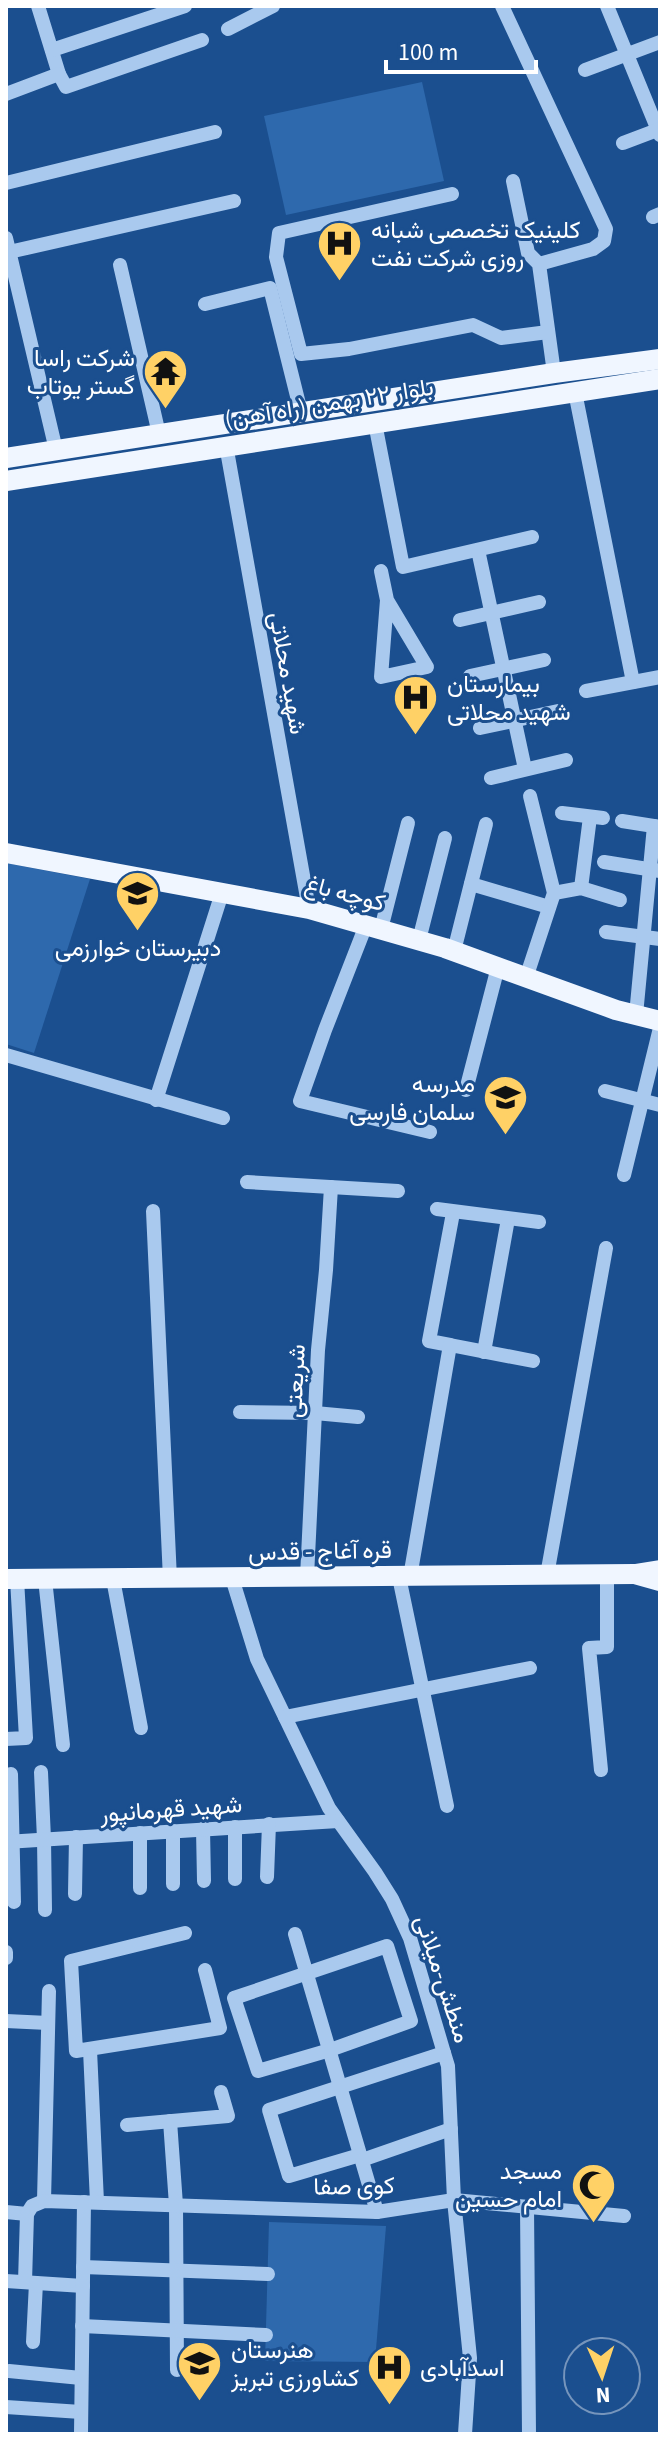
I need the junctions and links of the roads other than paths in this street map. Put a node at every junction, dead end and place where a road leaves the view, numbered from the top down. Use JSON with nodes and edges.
{"nodes":[{"id":1,"x":38,"y":6,"type":"edge"},
{"id":2,"x":185,"y":6,"type":"edge"},
{"id":3,"x":273,"y":6,"type":"edge"},
{"id":4,"x":502,"y":6,"type":"edge"},
{"id":5,"x":610,"y":7,"type":"edge"},
{"id":6,"x":228,"y":29,"type":"dead end"},
{"id":7,"x":202,"y":40,"type":"dead end"},
{"id":8,"x":660,"y":42,"type":"edge"},
{"id":9,"x":52,"y":50,"type":"junction"},
{"id":10,"x":627,"y":54,"type":"junction"},
{"id":11,"x":585,"y":70,"type":"dead end"},
{"id":12,"x":62,"y":81,"type":"junction"},
{"id":13,"x":6,"y":94,"type":"edge"},
{"id":14,"x":659,"y":131,"type":"edge"},
{"id":15,"x":215,"y":132,"type":"dead end"},
{"id":16,"x":623,"y":143,"type":"dead end"},
{"id":17,"x":513,"y":181,"type":"dead end"},
{"id":18,"x":6,"y":183,"type":"edge"},
{"id":19,"x":452,"y":194,"type":"dead end"},
{"id":20,"x":234,"y":201,"type":"dead end"},
{"id":21,"x":8,"y":245,"type":"edge"},
{"id":22,"x":539,"y":264,"type":"junction"},
{"id":23,"x":120,"y":265,"type":"dead end"},
{"id":24,"x":205,"y":304,"type":"dead end"},
{"id":25,"x":548,"y":332,"type":"junction"},
{"id":26,"x":660,"y":359,"type":"edge"},
{"id":27,"x":554,"y":373,"type":"junction"},
{"id":28,"x":660,"y":379,"type":"edge"},
{"id":29,"x":575,"y":392,"type":"junction"},
{"id":30,"x":301,"y":412,"type":"junction"},
{"id":31,"x":375,"y":423,"type":"junction"},
{"id":32,"x":159,"y":434,"type":"junction"},
{"id":33,"x":226,"y":445,"type":"junction"},
{"id":34,"x":56,"y":450,"type":"junction"},
{"id":35,"x":6,"y":458,"type":"edge"},
{"id":36,"x":6,"y":481,"type":"edge"},
{"id":37,"x":532,"y":537,"type":"dead end"},
{"id":38,"x":478,"y":550,"type":"junction"},
{"id":39,"x":381,"y":571,"type":"dead end"},
{"id":40,"x":387,"y":600,"type":"junction"},
{"id":41,"x":539,"y":602,"type":"dead end"},
{"id":42,"x":491,"y":612,"type":"junction"},
{"id":43,"x":460,"y":620,"type":"dead end"},
{"id":44,"x":544,"y":660,"type":"dead end"},
{"id":45,"x":503,"y":669,"type":"junction"},
{"id":46,"x":470,"y":676,"type":"dead end"},
{"id":47,"x":660,"y":677,"type":"edge"},
{"id":48,"x":633,"y":682,"type":"junction"},
{"id":49,"x":586,"y":691,"type":"dead end"},
{"id":50,"x":558,"y":711,"type":"dead end"},
{"id":51,"x":514,"y":720,"type":"junction"},
{"id":52,"x":480,"y":728,"type":"dead end"},
{"id":53,"x":566,"y":760,"type":"dead end"},
{"id":54,"x":525,"y":769,"type":"junction"},
{"id":55,"x":491,"y":778,"type":"dead end"},
{"id":56,"x":530,"y":796,"type":"dead end"},
{"id":57,"x":562,"y":813,"type":"dead end"},
{"id":58,"x":622,"y":821,"type":"dead end"},
{"id":59,"x":408,"y":823,"type":"dead end"},
{"id":60,"x":486,"y":824,"type":"dead end"},
{"id":61,"x":657,"y":826,"type":"edge"},
{"id":62,"x":445,"y":838,"type":"dead end"},
{"id":63,"x":6,"y":853,"type":"edge"},
{"id":64,"x":604,"y":862,"type":"dead end"},
{"id":65,"x":655,"y":870,"type":"edge"},
{"id":66,"x":471,"y":884,"type":"junction"},
{"id":67,"x":581,"y":888,"type":"junction"},
{"id":68,"x":222,"y":893,"type":"junction"},
{"id":69,"x":552,"y":900,"type":"junction"},
{"id":70,"x":620,"y":900,"type":"dead end"},
{"id":71,"x":309,"y":909,"type":"junction"},
{"id":72,"x":373,"y":927,"type":"junction"},
{"id":73,"x":606,"y":932,"type":"dead end"},
{"id":74,"x":644,"y":937,"type":"junction"},
{"id":75,"x":660,"y":939,"type":"edge"},
{"id":76,"x":419,"y":940,"type":"junction"},
{"id":77,"x":454,"y":951,"type":"junction"},
{"id":78,"x":498,"y":967,"type":"junction"},
{"id":79,"x":526,"y":978,"type":"junction"},
{"id":80,"x":636,"y":1015,"type":"junction"},
{"id":81,"x":660,"y":1021,"type":"edge"},
{"id":82,"x":660,"y":1028,"type":"edge"},
{"id":83,"x":6,"y":1055,"type":"edge"},
{"id":84,"x":466,"y":1090,"type":"dead end"},
{"id":85,"x":605,"y":1091,"type":"dead end"},
{"id":86,"x":156,"y":1100,"type":"junction"},
{"id":87,"x":642,"y":1101,"type":"junction"},
{"id":88,"x":660,"y":1105,"type":"edge"},
{"id":89,"x":223,"y":1118,"type":"dead end"},
{"id":90,"x":430,"y":1132,"type":"dead end"},
{"id":91,"x":624,"y":1175,"type":"dead end"},
{"id":92,"x":247,"y":1182,"type":"dead end"},
{"id":93,"x":331,"y":1187,"type":"junction"},
{"id":94,"x":398,"y":1191,"type":"dead end"},
{"id":95,"x":437,"y":1209,"type":"dead end"},
{"id":96,"x":153,"y":1211,"type":"dead end"},
{"id":97,"x":453,"y":1213,"type":"junction"},
{"id":98,"x":508,"y":1219,"type":"junction"},
{"id":99,"x":539,"y":1222,"type":"dead end"},
{"id":100,"x":606,"y":1248,"type":"dead end"},
{"id":101,"x":450,"y":1345,"type":"junction"},
{"id":102,"x":484,"y":1352,"type":"junction"},
{"id":103,"x":533,"y":1361,"type":"dead end"},
{"id":104,"x":240,"y":1412,"type":"dead end"},
{"id":105,"x":315,"y":1413,"type":"junction"},
{"id":106,"x":358,"y":1417,"type":"dead end"},
{"id":107,"x":660,"y":1570,"type":"edge"},
{"id":108,"x":635,"y":1574,"type":"junction"},
{"id":109,"x":547,"y":1575,"type":"junction"},
{"id":110,"x":607,"y":1575,"type":"junction"},
{"id":111,"x":307,"y":1577,"type":"junction"},
{"id":112,"x":404,"y":1577,"type":"junction"},
{"id":113,"x":232,"y":1578,"type":"junction"},
{"id":114,"x":12,"y":1579,"type":"edge"},
{"id":115,"x":45,"y":1579,"type":"junction"},
{"id":116,"x":113,"y":1579,"type":"junction"},
{"id":117,"x":170,"y":1579,"type":"junction"},
{"id":118,"x":660,"y":1581,"type":"edge"},
{"id":119,"x":530,"y":1668,"type":"dead end"},
{"id":120,"x":423,"y":1689,"type":"junction"},
{"id":121,"x":285,"y":1717,"type":"junction"},
{"id":122,"x":141,"y":1728,"type":"dead end"},
{"id":123,"x":6,"y":1739,"type":"edge"},
{"id":124,"x":63,"y":1745,"type":"dead end"},
{"id":125,"x":601,"y":1770,"type":"dead end"},
{"id":126,"x":41,"y":1772,"type":"dead end"},
{"id":127,"x":11,"y":1774,"type":"dead end"},
{"id":128,"x":447,"y":1806,"type":"dead end"},
{"id":129,"x":338,"y":1821,"type":"junction"},
{"id":130,"x":269,"y":1824,"type":"junction"},
{"id":131,"x":235,"y":1827,"type":"junction"},
{"id":132,"x":203,"y":1829,"type":"junction"},
{"id":133,"x":173,"y":1831,"type":"junction"},
{"id":134,"x":140,"y":1833,"type":"junction"},
{"id":135,"x":76,"y":1837,"type":"junction"},
{"id":136,"x":44,"y":1839,"type":"junction"},
{"id":137,"x":9,"y":1842,"type":"edge"},
{"id":138,"x":267,"y":1877,"type":"dead end"},
{"id":139,"x":235,"y":1879,"type":"dead end"},
{"id":140,"x":204,"y":1881,"type":"dead end"},
{"id":141,"x":173,"y":1884,"type":"dead end"},
{"id":142,"x":140,"y":1888,"type":"dead end"},
{"id":143,"x":75,"y":1894,"type":"dead end"},
{"id":144,"x":14,"y":1902,"type":"dead end"},
{"id":145,"x":45,"y":1910,"type":"dead end"},
{"id":146,"x":185,"y":1933,"type":"dead end"},
{"id":147,"x":295,"y":1934,"type":"dead end"},
{"id":148,"x":6,"y":1952,"type":"edge"},
{"id":149,"x":6,"y":1958,"type":"edge"},
{"id":150,"x":205,"y":1970,"type":"dead end"},
{"id":151,"x":308,"y":1973,"type":"junction"},
{"id":152,"x":422,"y":1975,"type":"junction"},
{"id":153,"x":398,"y":1982,"type":"junction"},
{"id":154,"x":49,"y":1991,"type":"dead end"},
{"id":155,"x":6,"y":2021,"type":"edge"},
{"id":156,"x":48,"y":2023,"type":"junction"},
{"id":157,"x":90,"y":2050,"type":"junction"},
{"id":158,"x":330,"y":2050,"type":"junction"},
{"id":159,"x":444,"y":2053,"type":"junction"},
{"id":160,"x":341,"y":2088,"type":"junction"},
{"id":161,"x":221,"y":2092,"type":"dead end"},
{"id":162,"x":170,"y":2121,"type":"junction"},
{"id":163,"x":127,"y":2125,"type":"dead end"},
{"id":164,"x":451,"y":2129,"type":"junction"},
{"id":165,"x":361,"y":2158,"type":"junction"},
{"id":166,"x":49,"y":2200,"type":"junction"},
{"id":167,"x":454,"y":2200,"type":"junction"},
{"id":168,"x":90,"y":2202,"type":"junction"},
{"id":169,"x":176,"y":2205,"type":"junction"},
{"id":170,"x":527,"y":2207,"type":"junction"},
{"id":171,"x":377,"y":2212,"type":"junction"},
{"id":172,"x":16,"y":2213,"type":"edge"},
{"id":173,"x":624,"y":2216,"type":"dead end"},
{"id":174,"x":83,"y":2267,"type":"junction"},
{"id":175,"x":176,"y":2270,"type":"junction"},
{"id":176,"x":268,"y":2274,"type":"dead end"},
{"id":177,"x":6,"y":2281,"type":"edge"},
{"id":178,"x":31,"y":2283,"type":"junction"},
{"id":179,"x":83,"y":2286,"type":"junction"},
{"id":180,"x":82,"y":2326,"type":"junction"},
{"id":181,"x":177,"y":2331,"type":"junction"},
{"id":182,"x":266,"y":2335,"type":"dead end"},
{"id":183,"x":33,"y":2342,"type":"dead end"},
{"id":184,"x":177,"y":2370,"type":"dead end"},
{"id":185,"x":9,"y":2371,"type":"dead end"},
{"id":186,"x":81,"y":2378,"type":"junction"},
{"id":187,"x":6,"y":2407,"type":"edge"},
{"id":188,"x":81,"y":2412,"type":"junction"},
{"id":189,"x":81,"y":2434,"type":"edge"},
{"id":190,"x":465,"y":2434,"type":"edge"},
{"id":191,"x":529,"y":2434,"type":"edge"}],
"edges":[{"from":1,"to":9,"type":"street"},
{"from":2,"to":9,"type":"street"},
{"from":3,"to":6,"type":"street"},
{"from":4,"to":22,"type":"street"},
{"from":5,"to":10,"type":"street"},
{"from":7,"to":12,"type":"street"},
{"from":8,"to":10,"type":"street"},
{"from":9,"to":12,"type":"street"},
{"from":10,"to":11,"type":"street"},
{"from":10,"to":14,"type":"street"},
{"from":12,"to":13,"type":"street"},
{"from":14,"to":16,"type":"street"},
{"from":15,"to":18,"type":"street"},
{"from":17,"to":22,"type":"street"},
{"from":19,"to":25,"type":"street"},
{"from":20,"to":21,"type":"street"},
{"from":21,"to":34,"type":"street"},
{"from":22,"to":25,"type":"street"},
{"from":23,"to":32,"type":"street"},
{"from":24,"to":30,"type":"street"},
{"from":25,"to":27,"type":"street"},
{"from":26,"to":27,"type":"main road","name":"بلوار ۲۲ بهمن (راه آهن)"},
{"from":27,"to":30,"type":"main road","name":"بلوار ۲۲ بهمن (راه آهن)"},
{"from":28,"to":29,"type":"main road","name":"بلوار ۲۲ بهمن (راه آهن)"},
{"from":29,"to":31,"type":"main road","name":"بلوار ۲۲ بهمن (راه آهن)"},
{"from":29,"to":48,"type":"street"},
{"from":30,"to":32,"type":"main road","name":"بلوار ۲۲ بهمن (راه آهن)"},
{"from":31,"to":33,"type":"main road","name":"بلوار ۲۲ بهمن (راه آهن)"},
{"from":31,"to":38,"type":"street"},
{"from":32,"to":34,"type":"main road","name":"بلوار ۲۲ بهمن (راه آهن)"},
{"from":33,"to":36,"type":"main road","name":"بلوار ۲۲ بهمن (راه آهن)"},
{"from":33,"to":71,"type":"street","name":"شهید محلاتی"},
{"from":34,"to":35,"type":"main road","name":"بلوار ۲۲ بهمن (راه آهن)"},
{"from":37,"to":38,"type":"street"},
{"from":38,"to":42,"type":"street"},
{"from":39,"to":40,"type":"street"},
{"from":40,"to":40,"type":"street"},
{"from":41,"to":42,"type":"street"},
{"from":42,"to":43,"type":"street"},
{"from":42,"to":45,"type":"street"},
{"from":44,"to":45,"type":"street"},
{"from":45,"to":46,"type":"street"},
{"from":45,"to":51,"type":"street"},
{"from":47,"to":48,"type":"street"},
{"from":48,"to":49,"type":"street"},
{"from":50,"to":51,"type":"street"},
{"from":51,"to":52,"type":"street"},
{"from":51,"to":54,"type":"street"},
{"from":53,"to":54,"type":"street"},
{"from":54,"to":55,"type":"street"},
{"from":56,"to":69,"type":"street"},
{"from":57,"to":67,"type":"street"},
{"from":58,"to":61,"type":"street"},
{"from":59,"to":72,"type":"street"},
{"from":60,"to":66,"type":"street"},
{"from":61,"to":65,"type":"street"},
{"from":62,"to":76,"type":"street"},
{"from":63,"to":68,"type":"main road","name":"کوچه باغ"},
{"from":64,"to":65,"type":"street"},
{"from":65,"to":74,"type":"street"},
{"from":66,"to":69,"type":"street"},
{"from":66,"to":77,"type":"street"},
{"from":67,"to":69,"type":"street"},
{"from":67,"to":70,"type":"street"},
{"from":68,"to":71,"type":"main road","name":"کوچه باغ"},
{"from":68,"to":86,"type":"street"},
{"from":69,"to":79,"type":"street"},
{"from":71,"to":72,"type":"main road","name":"کوچه باغ"},
{"from":72,"to":76,"type":"main road","name":"کوچه باغ"},
{"from":72,"to":90,"type":"street"},
{"from":73,"to":74,"type":"street"},
{"from":74,"to":75,"type":"street"},
{"from":74,"to":80,"type":"street"},
{"from":76,"to":77,"type":"main road","name":"کوچه باغ"},
{"from":77,"to":78,"type":"main road","name":"کوچه باغ"},
{"from":78,"to":79,"type":"main road","name":"کوچه باغ"},
{"from":78,"to":84,"type":"street"},
{"from":79,"to":80,"type":"main road","name":"کوچه باغ"},
{"from":80,"to":81,"type":"main road","name":"کوچه باغ"},
{"from":82,"to":87,"type":"street"},
{"from":83,"to":86,"type":"street"},
{"from":85,"to":87,"type":"street"},
{"from":86,"to":89,"type":"street"},
{"from":87,"to":88,"type":"street"},
{"from":87,"to":91,"type":"street"},
{"from":92,"to":93,"type":"street"},
{"from":93,"to":94,"type":"street"},
{"from":93,"to":105,"type":"street","name":"شریعتی"},
{"from":95,"to":97,"type":"street"},
{"from":96,"to":117,"type":"street"},
{"from":97,"to":98,"type":"street"},
{"from":97,"to":101,"type":"street"},
{"from":98,"to":99,"type":"street"},
{"from":98,"to":102,"type":"street"},
{"from":100,"to":109,"type":"street"},
{"from":101,"to":102,"type":"street"},
{"from":101,"to":112,"type":"street"},
{"from":102,"to":103,"type":"street"},
{"from":104,"to":105,"type":"street"},
{"from":105,"to":106,"type":"street"},
{"from":105,"to":111,"type":"street","name":"شریعتی"},
{"from":107,"to":108,"type":"main road"},
{"from":108,"to":110,"type":"main road","name":"قره آغاج - قدس"},
{"from":108,"to":118,"type":"main road"},
{"from":109,"to":110,"type":"main road","name":"قره آغاج - قدس"},
{"from":109,"to":112,"type":"main road","name":"قره آغاج - قدس"},
{"from":110,"to":125,"type":"street"},
{"from":111,"to":112,"type":"main road","name":"قره آغاج - قدس"},
{"from":111,"to":113,"type":"main road","name":"قره آغاج - قدس"},
{"from":112,"to":120,"type":"street"},
{"from":113,"to":117,"type":"main road","name":"قره آغاج - قدس"},
{"from":113,"to":121,"type":"street","name":"منطش-میلانی"},
{"from":114,"to":115,"type":"main road","name":"قره آغاج - قدس"},
{"from":114,"to":123,"type":"street"},
{"from":115,"to":116,"type":"main road","name":"قره آغاج - قدس"},
{"from":115,"to":124,"type":"street"},
{"from":116,"to":117,"type":"main road","name":"قره آغاج - قدس"},
{"from":116,"to":122,"type":"street"},
{"from":119,"to":120,"type":"street"},
{"from":120,"to":121,"type":"street"},
{"from":120,"to":128,"type":"street"},
{"from":121,"to":129,"type":"street","name":"منطش-میلانی"},
{"from":126,"to":136,"type":"street"},
{"from":127,"to":137,"type":"street"},
{"from":129,"to":130,"type":"street","name":"شهید قهرمانپور"},
{"from":129,"to":152,"type":"street","name":"منطش-میلانی"},
{"from":130,"to":131,"type":"street","name":"شهید قهرمانپور"},
{"from":130,"to":138,"type":"street"},
{"from":131,"to":132,"type":"street","name":"شهید قهرمانپور"},
{"from":131,"to":139,"type":"street"},
{"from":132,"to":133,"type":"street","name":"شهید قهرمانپور"},
{"from":132,"to":140,"type":"street"},
{"from":133,"to":134,"type":"street","name":"شهید قهرمانپور"},
{"from":133,"to":141,"type":"street"},
{"from":134,"to":135,"type":"street","name":"شهید قهرمانپور"},
{"from":134,"to":142,"type":"street"},
{"from":135,"to":136,"type":"street","name":"شهید قهرمانپور"},
{"from":135,"to":143,"type":"street"},
{"from":136,"to":137,"type":"street","name":"شهید قهرمانپور"},
{"from":136,"to":145,"type":"street"},
{"from":137,"to":144,"type":"street"},
{"from":146,"to":157,"type":"street"},
{"from":147,"to":151,"type":"street"},
{"from":148,"to":149,"type":"street"},
{"from":150,"to":157,"type":"street"},
{"from":151,"to":153,"type":"street"},
{"from":151,"to":158,"type":"street"},
{"from":151,"to":158,"type":"street"},
{"from":152,"to":153,"type":"street"},
{"from":152,"to":159,"type":"street","name":"منطش-میلانی"},
{"from":153,"to":158,"type":"street"},
{"from":154,"to":156,"type":"street"},
{"from":155,"to":156,"type":"street"},
{"from":156,"to":166,"type":"street"},
{"from":157,"to":168,"type":"street"},
{"from":158,"to":160,"type":"street"},
{"from":159,"to":160,"type":"street"},
{"from":159,"to":164,"type":"street","name":"منطش-میلانی"},
{"from":160,"to":165,"type":"street"},
{"from":160,"to":165,"type":"street"},
{"from":161,"to":162,"type":"street"},
{"from":162,"to":163,"type":"street"},
{"from":162,"to":169,"type":"street"},
{"from":164,"to":165,"type":"street"},
{"from":164,"to":167,"type":"street","name":"منطش-میلانی"},
{"from":165,"to":171,"type":"street"},
{"from":166,"to":168,"type":"street","name":"کوی صفا"},
{"from":166,"to":172,"type":"street"},
{"from":167,"to":170,"type":"street","name":"کوی صفا"},
{"from":167,"to":171,"type":"street","name":"کوی صفا"},
{"from":167,"to":190,"type":"street","name":"منطش-میلانی"},
{"from":168,"to":169,"type":"street","name":"کوی صفا"},
{"from":168,"to":174,"type":"street"},
{"from":169,"to":171,"type":"street","name":"کوی صفا"},
{"from":169,"to":175,"type":"street"},
{"from":170,"to":173,"type":"street","name":"کوی صفا"},
{"from":170,"to":191,"type":"street"},
{"from":172,"to":178,"type":"street"},
{"from":174,"to":175,"type":"street"},
{"from":174,"to":179,"type":"street"},
{"from":175,"to":176,"type":"street"},
{"from":175,"to":181,"type":"street"},
{"from":177,"to":178,"type":"street"},
{"from":178,"to":179,"type":"street"},
{"from":178,"to":183,"type":"street"},
{"from":179,"to":180,"type":"street"},
{"from":180,"to":181,"type":"street"},
{"from":180,"to":186,"type":"street"},
{"from":181,"to":182,"type":"street"},
{"from":181,"to":184,"type":"street"},
{"from":185,"to":186,"type":"street"},
{"from":186,"to":188,"type":"street"},
{"from":187,"to":188,"type":"street"},
{"from":188,"to":189,"type":"street"}]}
